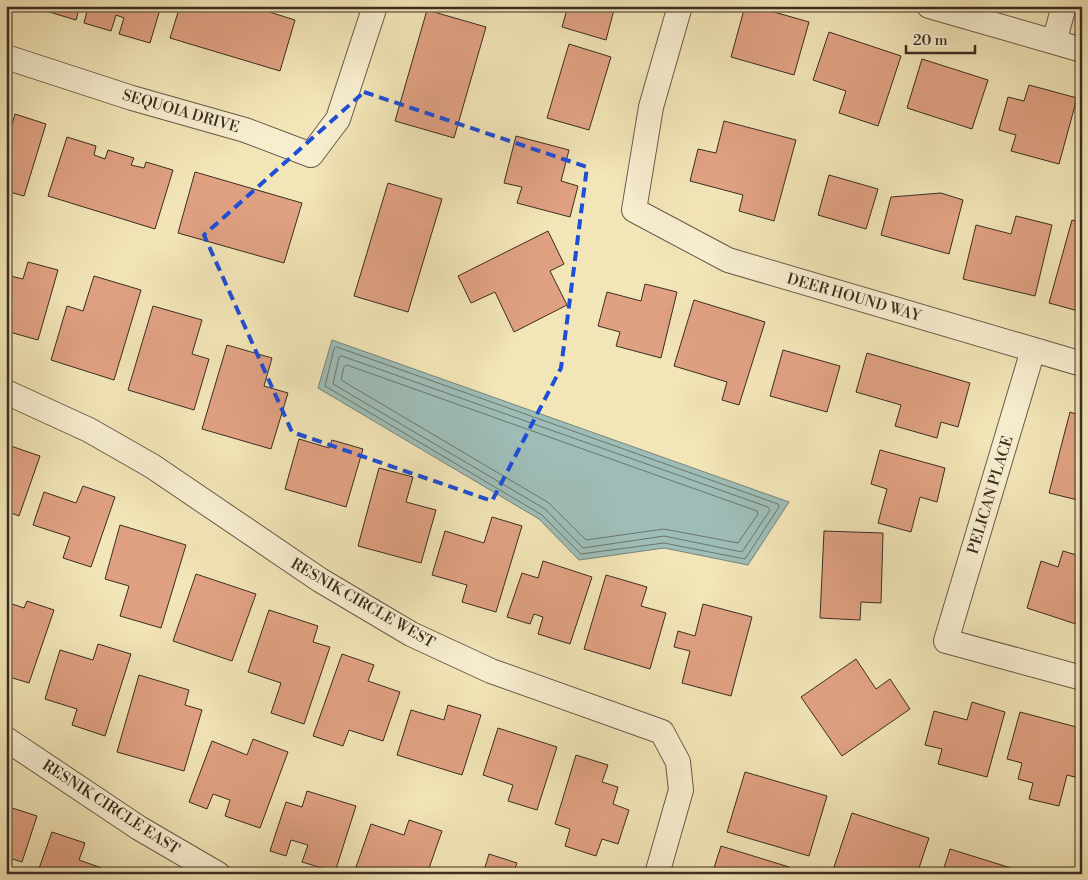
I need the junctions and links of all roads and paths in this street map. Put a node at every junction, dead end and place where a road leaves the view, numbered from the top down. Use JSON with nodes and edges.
{"nodes":[{"id":1,"x":375,"y":6,"type":"edge"},
{"id":2,"x":680,"y":6,"type":"edge"},
{"id":3,"x":929,"y":6,"type":"edge"},
{"id":4,"x":1064,"y":6,"type":"edge"},
{"id":5,"x":1054,"y":42,"type":"junction"},
{"id":6,"x":1082,"y":50,"type":"edge"},
{"id":7,"x":6,"y":57,"type":"edge"},
{"id":8,"x":1033,"y":350,"type":"junction"},
{"id":9,"x":1082,"y":364,"type":"edge"},
{"id":10,"x":6,"y":392,"type":"edge"},
{"id":11,"x":1082,"y":678,"type":"edge"},
{"id":12,"x":6,"y":739,"type":"edge"},
{"id":13,"x":218,"y":874,"type":"edge"},
{"id":14,"x":657,"y":874,"type":"edge"}],
"edges":[{"from":1,"to":7,"type":"street","name":"SEQUOIA DRIVE"},
{"from":2,"to":8,"type":"street","name":"DEER HOUND WAY"},
{"from":3,"to":5,"type":"street"},
{"from":4,"to":5,"type":"street"},
{"from":5,"to":6,"type":"street"},
{"from":8,"to":9,"type":"street","name":"DEER HOUND WAY"},
{"from":8,"to":11,"type":"street","name":"PELICAN PLACE"},
{"from":10,"to":14,"type":"street","name":"RESNIK CIRCLE WEST"},
{"from":12,"to":13,"type":"street","name":"RESNIK CIRCLE EAST"}]}
